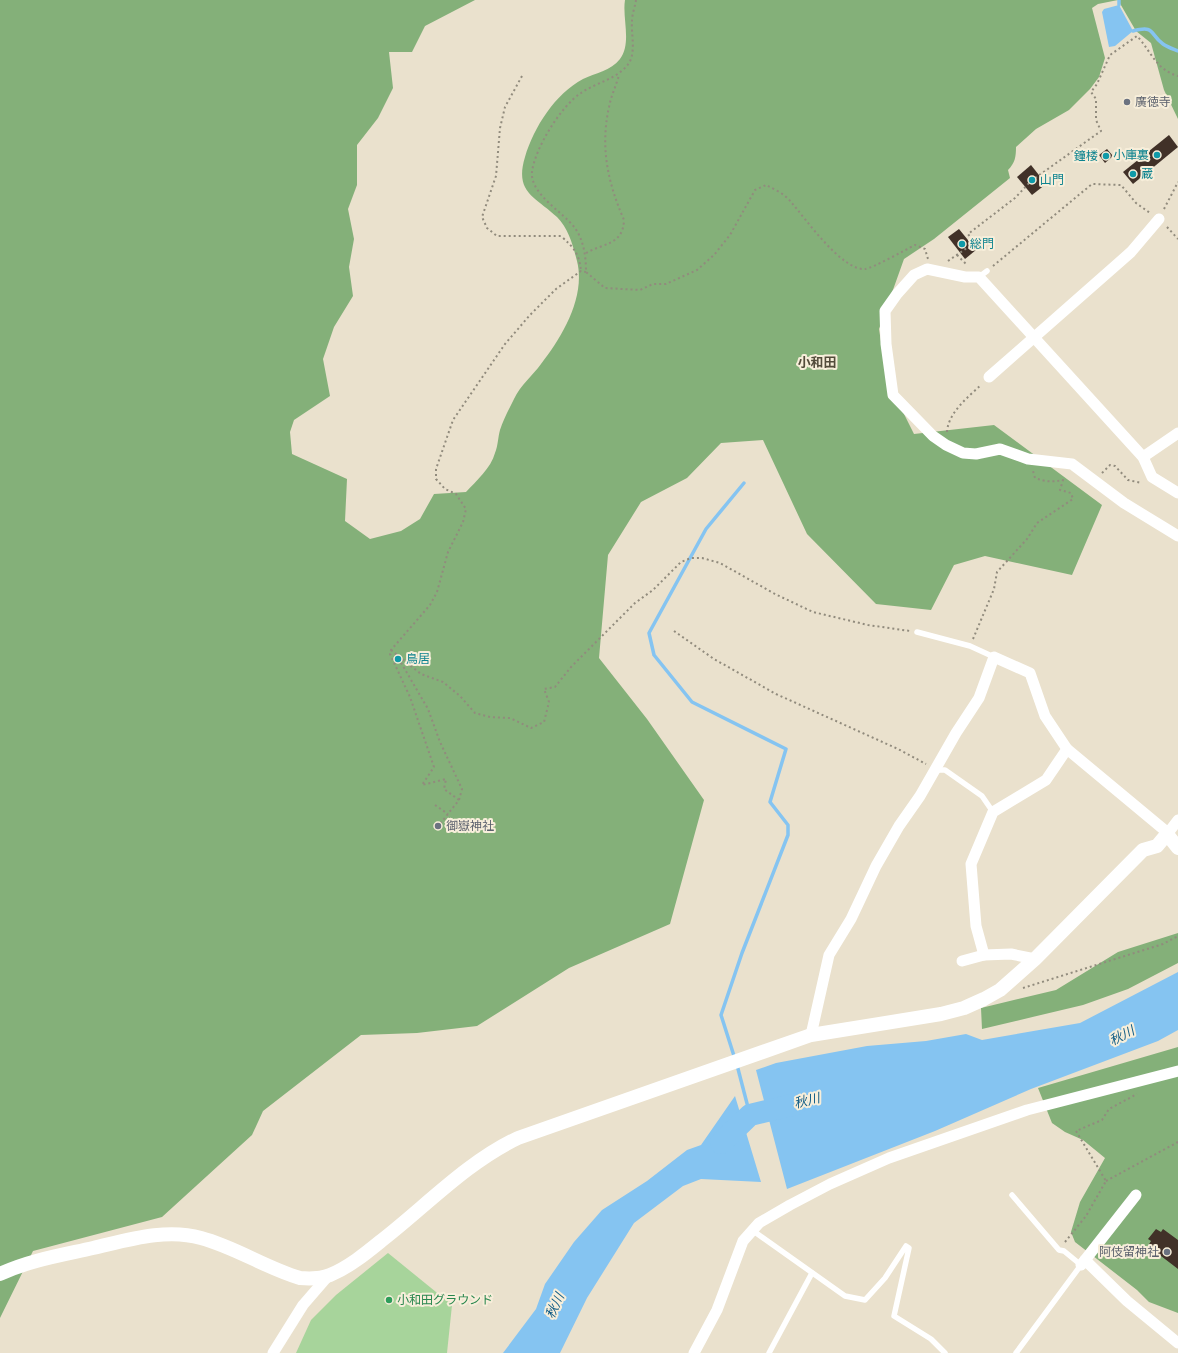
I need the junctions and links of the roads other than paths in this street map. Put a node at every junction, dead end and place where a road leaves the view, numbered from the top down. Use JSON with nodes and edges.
{"nodes":[{"id":1,"x":1159,"y":219,"type":"road end"},
{"id":2,"x":1036,"y":338,"type":"junction"},
{"id":3,"x":989,"y":377,"type":"road end"},
{"id":4,"x":1178,"y":432,"type":"edge"},
{"id":5,"x":1143,"y":457,"type":"junction"},
{"id":6,"x":1178,"y":493,"type":"edge"},
{"id":7,"x":1178,"y":536,"type":"edge"},
{"id":8,"x":917,"y":632,"type":"road end"},
{"id":9,"x":994,"y":657,"type":"junction"},
{"id":10,"x":1068,"y":749,"type":"junction"},
{"id":11,"x":936,"y":770,"type":"junction"},
{"id":12,"x":993,"y":812,"type":"junction"},
{"id":13,"x":1178,"y":820,"type":"edge"},
{"id":14,"x":1178,"y":848,"type":"edge"},
{"id":15,"x":984,"y":955,"type":"junction"},
{"id":16,"x":1035,"y":958,"type":"junction"},
{"id":17,"x":962,"y":961,"type":"dead end"},
{"id":18,"x":811,"y":1035,"type":"junction"},
{"id":19,"x":1178,"y":1071,"type":"edge"},
{"id":20,"x":1012,"y":1195,"type":"dead end"},
{"id":21,"x":1136,"y":1195,"type":"dead end"},
{"id":22,"x":751,"y":1230,"type":"junction"},
{"id":23,"x":1083,"y":1263,"type":"junction"},
{"id":24,"x":812,"y":1273,"type":"junction"},
{"id":25,"x":0,"y":1274,"type":"edge"},
{"id":26,"x":329,"y":1275,"type":"junction"},
{"id":27,"x":1178,"y":1343,"type":"edge"},
{"id":28,"x":273,"y":1353,"type":"edge"},
{"id":29,"x":694,"y":1353,"type":"edge"},
{"id":30,"x":769,"y":1353,"type":"edge"},
{"id":31,"x":945,"y":1353,"type":"edge"},
{"id":32,"x":1016,"y":1353,"type":"edge"}],
"edges":[{"from":1,"to":2,"type":"street"},
{"from":2,"to":3,"type":"street"},
{"from":2,"to":5,"type":"street"},
{"from":2,"to":7,"type":"street"},
{"from":4,"to":5,"type":"street"},
{"from":5,"to":6,"type":"street"},
{"from":8,"to":9,"type":"lane"},
{"from":9,"to":10,"type":"street"},
{"from":9,"to":11,"type":"street"},
{"from":10,"to":12,"type":"street"},
{"from":10,"to":13,"type":"street"},
{"from":11,"to":12,"type":"lane"},
{"from":11,"to":18,"type":"street"},
{"from":12,"to":15,"type":"street"},
{"from":14,"to":16,"type":"street"},
{"from":15,"to":16,"type":"street"},
{"from":15,"to":17,"type":"street"},
{"from":16,"to":18,"type":"street"},
{"from":18,"to":26,"type":"street"},
{"from":19,"to":22,"type":"street"},
{"from":20,"to":23,"type":"lane"},
{"from":21,"to":23,"type":"street"},
{"from":22,"to":24,"type":"lane"},
{"from":22,"to":29,"type":"street"},
{"from":23,"to":27,"type":"street"},
{"from":23,"to":32,"type":"lane"},
{"from":24,"to":30,"type":"lane"},
{"from":24,"to":31,"type":"lane"},
{"from":25,"to":26,"type":"street"},
{"from":26,"to":28,"type":"street"}]}
